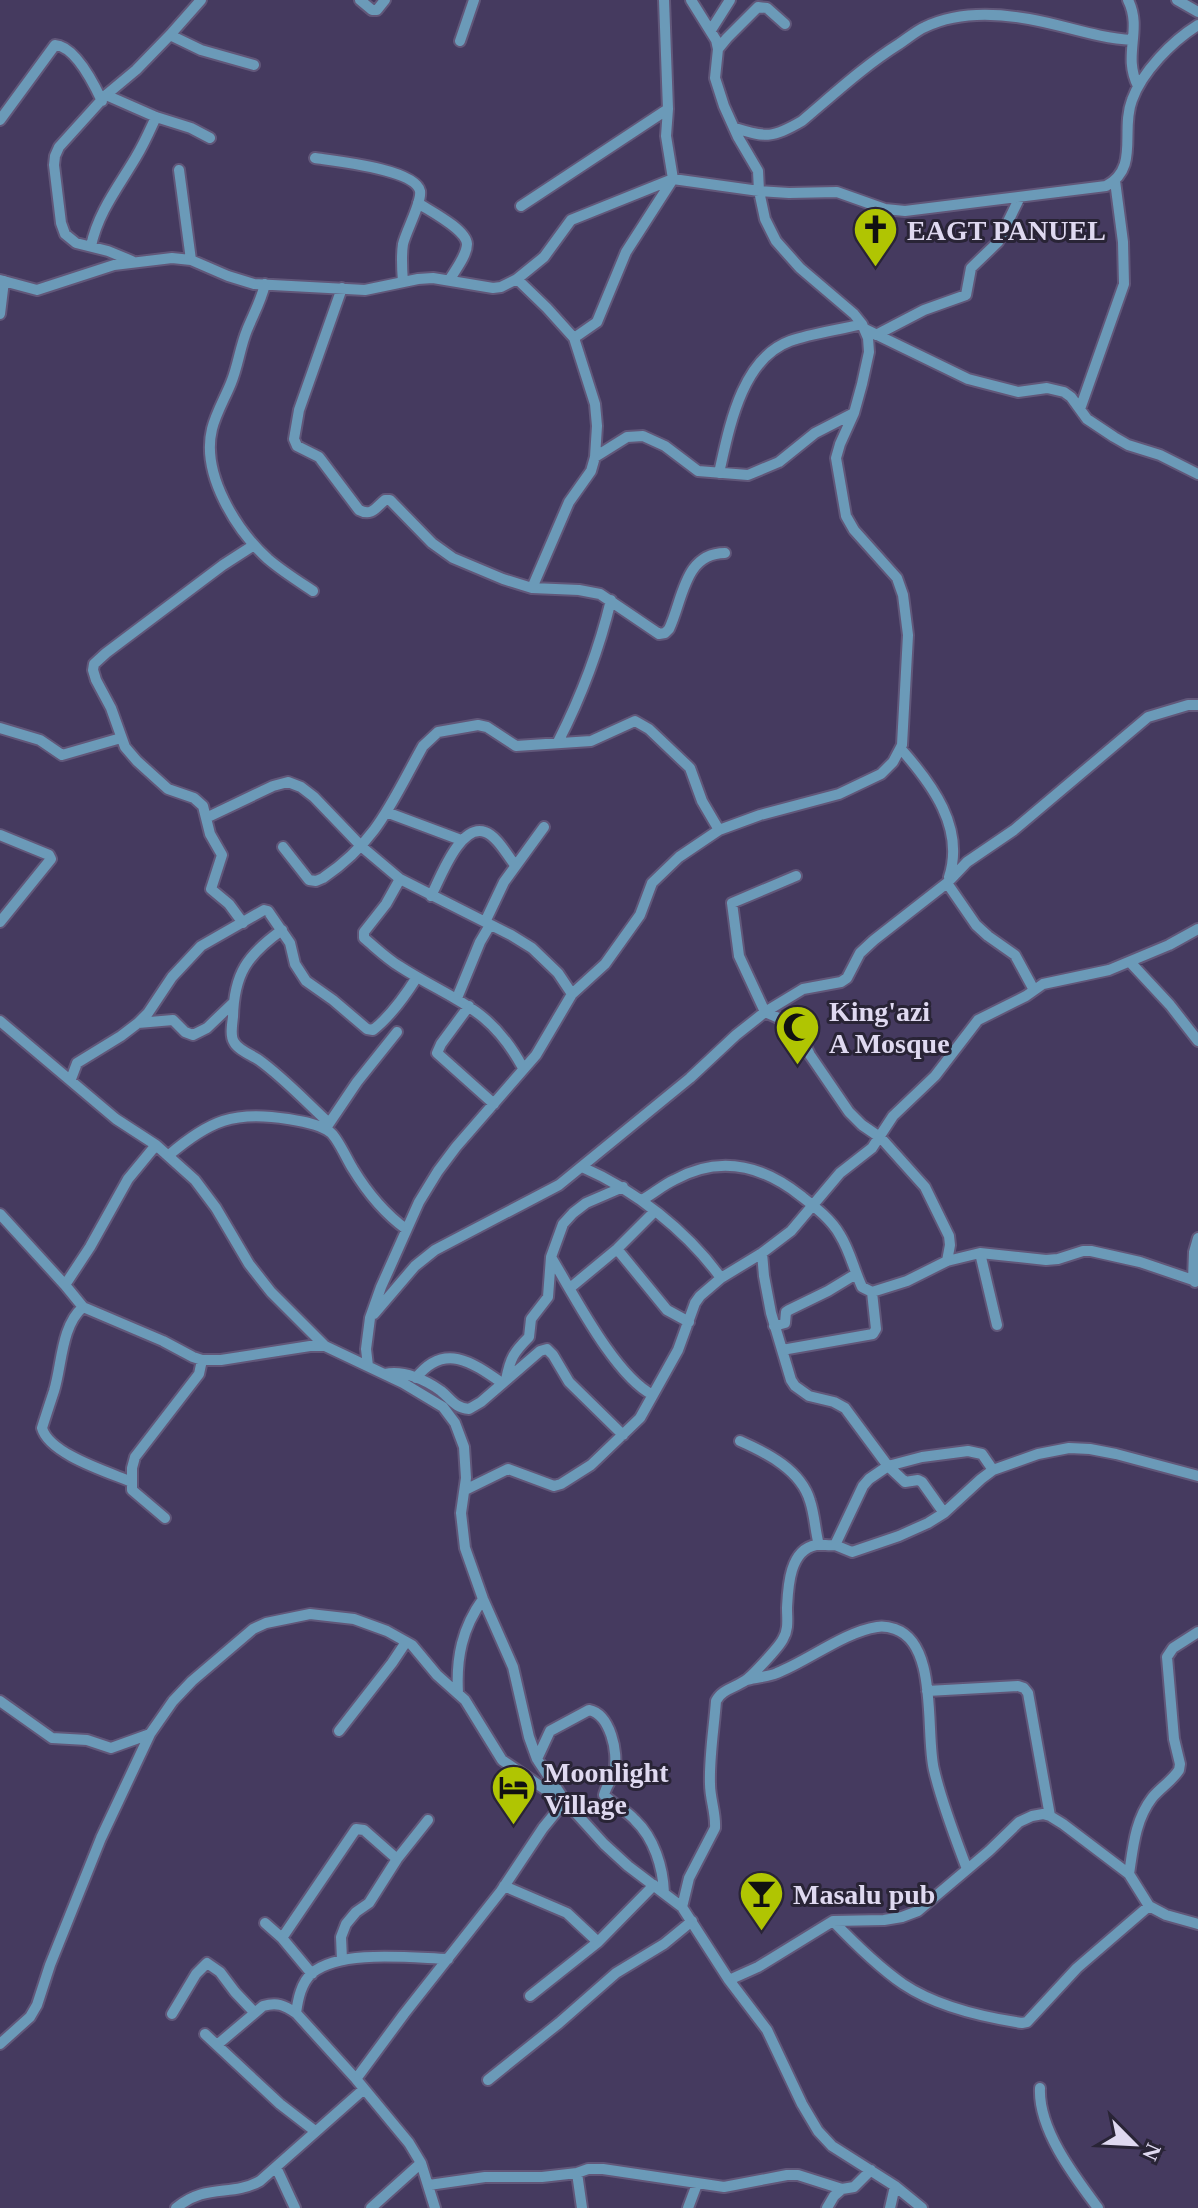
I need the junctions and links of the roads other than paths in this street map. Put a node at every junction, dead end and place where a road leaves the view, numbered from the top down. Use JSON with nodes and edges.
{"nodes":[{"id":1,"x":201,"y":0,"type":"edge"},
{"id":2,"x":360,"y":0,"type":"edge"},
{"id":3,"x":385,"y":0,"type":"edge"},
{"id":4,"x":474,"y":0,"type":"edge"},
{"id":5,"x":664,"y":0,"type":"edge"},
{"id":6,"x":691,"y":0,"type":"edge"},
{"id":7,"x":730,"y":0,"type":"edge"},
{"id":8,"x":1128,"y":0,"type":"edge"},
{"id":9,"x":1177,"y":0,"type":"edge"},
{"id":10,"x":1198,"y":12,"type":"edge"},
{"id":11,"x":785,"y":24,"type":"dead end"},
{"id":12,"x":1198,"y":25,"type":"edge"},
{"id":13,"x":711,"y":30,"type":"junction"},
{"id":14,"x":170,"y":35,"type":"junction"},
{"id":15,"x":1132,"y":40,"type":"junction"},
{"id":16,"x":460,"y":41,"type":"dead end"},
{"id":17,"x":718,"y":49,"type":"junction"},
{"id":18,"x":254,"y":65,"type":"dead end"},
{"id":19,"x":1138,"y":86,"type":"junction"},
{"id":20,"x":104,"y":98,"type":"junction"},
{"id":21,"x":668,"y":109,"type":"junction"},
{"id":22,"x":156,"y":117,"type":"junction"},
{"id":23,"x":0,"y":120,"type":"edge"},
{"id":24,"x":735,"y":128,"type":"junction"},
{"id":25,"x":210,"y":138,"type":"dead end"},
{"id":26,"x":315,"y":158,"type":"dead end"},
{"id":27,"x":179,"y":170,"type":"dead end"},
{"id":28,"x":673,"y":179,"type":"junction"},
{"id":29,"x":1115,"y":181,"type":"junction"},
{"id":30,"x":759,"y":191,"type":"junction"},
{"id":31,"x":1020,"y":197,"type":"junction"},
{"id":32,"x":418,"y":203,"type":"junction"},
{"id":33,"x":521,"y":206,"type":"dead end"},
{"id":34,"x":91,"y":246,"type":"junction"},
{"id":35,"x":191,"y":260,"type":"junction"},
{"id":36,"x":134,"y":262,"type":"junction"},
{"id":37,"x":450,"y":279,"type":"junction"},
{"id":38,"x":517,"y":279,"type":"junction"},
{"id":39,"x":2,"y":280,"type":"edge"},
{"id":40,"x":403,"y":282,"type":"junction"},
{"id":41,"x":265,"y":284,"type":"junction"},
{"id":42,"x":342,"y":288,"type":"junction"},
{"id":43,"x":0,"y":314,"type":"edge"},
{"id":44,"x":864,"y":327,"type":"junction"},
{"id":45,"x":876,"y":335,"type":"junction"},
{"id":46,"x":574,"y":338,"type":"junction"},
{"id":47,"x":1080,"y":409,"type":"junction"},
{"id":48,"x":854,"y":413,"type":"junction"},
{"id":49,"x":595,"y":457,"type":"junction"},
{"id":50,"x":719,"y":473,"type":"junction"},
{"id":51,"x":1198,"y":474,"type":"edge"},
{"id":52,"x":254,"y":545,"type":"junction"},
{"id":53,"x":725,"y":553,"type":"dead end"},
{"id":54,"x":532,"y":588,"type":"junction"},
{"id":55,"x":313,"y":591,"type":"dead end"},
{"id":56,"x":611,"y":600,"type":"junction"},
{"id":57,"x":1198,"y":705,"type":"edge"},
{"id":58,"x":0,"y":728,"type":"edge"},
{"id":59,"x":121,"y":738,"type":"junction"},
{"id":60,"x":558,"y":742,"type":"junction"},
{"id":61,"x":901,"y":749,"type":"junction"},
{"id":62,"x":386,"y":812,"type":"junction"},
{"id":63,"x":206,"y":818,"type":"junction"},
{"id":64,"x":544,"y":827,"type":"dead end"},
{"id":65,"x":719,"y":830,"type":"junction"},
{"id":66,"x":0,"y":835,"type":"edge"},
{"id":67,"x":461,"y":840,"type":"junction"},
{"id":68,"x":283,"y":847,"type":"dead end"},
{"id":69,"x":362,"y":847,"type":"junction"},
{"id":70,"x":515,"y":865,"type":"junction"},
{"id":71,"x":796,"y":876,"type":"dead end"},
{"id":72,"x":400,"y":879,"type":"junction"},
{"id":73,"x":947,"y":883,"type":"junction"},
{"id":74,"x":431,"y":896,"type":"junction"},
{"id":75,"x":0,"y":922,"type":"edge"},
{"id":76,"x":243,"y":923,"type":"junction"},
{"id":77,"x":488,"y":924,"type":"junction"},
{"id":78,"x":1198,"y":929,"type":"edge"},
{"id":79,"x":282,"y":930,"type":"junction"},
{"id":80,"x":1130,"y":962,"type":"junction"},
{"id":81,"x":417,"y":977,"type":"junction"},
{"id":82,"x":1034,"y":990,"type":"junction"},
{"id":83,"x":572,"y":994,"type":"junction"},
{"id":84,"x":457,"y":998,"type":"junction"},
{"id":85,"x":233,"y":1003,"type":"junction"},
{"id":86,"x":469,"y":1006,"type":"junction"},
{"id":87,"x":765,"y":1012,"type":"junction"},
{"id":88,"x":0,"y":1021,"type":"edge"},
{"id":89,"x":138,"y":1023,"type":"junction"},
{"id":90,"x":397,"y":1032,"type":"dead end"},
{"id":91,"x":1198,"y":1041,"type":"edge"},
{"id":92,"x":523,"y":1068,"type":"junction"},
{"id":93,"x":71,"y":1079,"type":"junction"},
{"id":94,"x":494,"y":1104,"type":"junction"},
{"id":95,"x":327,"y":1126,"type":"junction"},
{"id":96,"x":881,"y":1138,"type":"junction"},
{"id":97,"x":156,"y":1145,"type":"junction"},
{"id":98,"x":169,"y":1155,"type":"junction"},
{"id":99,"x":582,"y":1167,"type":"junction"},
{"id":100,"x":623,"y":1187,"type":"junction"},
{"id":101,"x":642,"y":1200,"type":"junction"},
{"id":102,"x":811,"y":1205,"type":"junction"},
{"id":103,"x":655,"y":1211,"type":"junction"},
{"id":104,"x":0,"y":1214,"type":"edge"},
{"id":105,"x":406,"y":1229,"type":"junction"},
{"id":106,"x":1198,"y":1238,"type":"edge"},
{"id":107,"x":617,"y":1249,"type":"junction"},
{"id":108,"x":762,"y":1253,"type":"junction"},
{"id":109,"x":980,"y":1253,"type":"junction"},
{"id":110,"x":551,"y":1257,"type":"junction"},
{"id":111,"x":947,"y":1261,"type":"junction"},
{"id":112,"x":856,"y":1274,"type":"junction"},
{"id":113,"x":721,"y":1278,"type":"junction"},
{"id":114,"x":1196,"y":1282,"type":"edge"},
{"id":115,"x":65,"y":1285,"type":"junction"},
{"id":116,"x":570,"y":1288,"type":"junction"},
{"id":117,"x":872,"y":1292,"type":"junction"},
{"id":118,"x":83,"y":1307,"type":"junction"},
{"id":119,"x":370,"y":1318,"type":"junction"},
{"id":120,"x":689,"y":1322,"type":"junction"},
{"id":121,"x":997,"y":1325,"type":"dead end"},
{"id":122,"x":774,"y":1326,"type":"junction"},
{"id":123,"x":325,"y":1346,"type":"junction"},
{"id":124,"x":782,"y":1350,"type":"junction"},
{"id":125,"x":202,"y":1360,"type":"junction"},
{"id":126,"x":368,"y":1366,"type":"junction"},
{"id":127,"x":385,"y":1374,"type":"junction"},
{"id":128,"x":416,"y":1378,"type":"junction"},
{"id":129,"x":504,"y":1381,"type":"junction"},
{"id":130,"x":653,"y":1395,"type":"junction"},
{"id":131,"x":623,"y":1435,"type":"junction"},
{"id":132,"x":740,"y":1441,"type":"dead end"},
{"id":133,"x":888,"y":1466,"type":"junction"},
{"id":134,"x":993,"y":1470,"type":"junction"},
{"id":135,"x":1198,"y":1476,"type":"edge"},
{"id":136,"x":132,"y":1482,"type":"junction"},
{"id":137,"x":465,"y":1490,"type":"junction"},
{"id":138,"x":944,"y":1513,"type":"junction"},
{"id":139,"x":165,"y":1518,"type":"dead end"},
{"id":140,"x":819,"y":1545,"type":"junction"},
{"id":141,"x":835,"y":1545,"type":"junction"},
{"id":142,"x":483,"y":1599,"type":"junction"},
{"id":143,"x":1198,"y":1632,"type":"edge"},
{"id":144,"x":406,"y":1642,"type":"junction"},
{"id":145,"x":747,"y":1680,"type":"junction"},
{"id":146,"x":927,"y":1691,"type":"junction"},
{"id":147,"x":458,"y":1693,"type":"junction"},
{"id":148,"x":0,"y":1701,"type":"edge"},
{"id":149,"x":339,"y":1731,"type":"dead end"},
{"id":150,"x":150,"y":1734,"type":"junction"},
{"id":151,"x":537,"y":1759,"type":"junction"},
{"id":152,"x":563,"y":1803,"type":"junction"},
{"id":153,"x":1050,"y":1816,"type":"junction"},
{"id":154,"x":428,"y":1820,"type":"dead end"},
{"id":155,"x":397,"y":1859,"type":"junction"},
{"id":156,"x":967,"y":1869,"type":"junction"},
{"id":157,"x":1129,"y":1874,"type":"junction"},
{"id":158,"x":654,"y":1885,"type":"junction"},
{"id":159,"x":504,"y":1886,"type":"junction"},
{"id":160,"x":664,"y":1893,"type":"junction"},
{"id":161,"x":1149,"y":1906,"type":"junction"},
{"id":162,"x":682,"y":1907,"type":"junction"},
{"id":163,"x":692,"y":1921,"type":"junction"},
{"id":164,"x":833,"y":1921,"type":"junction"},
{"id":165,"x":265,"y":1923,"type":"dead end"},
{"id":166,"x":1198,"y":1924,"type":"edge"},
{"id":167,"x":282,"y":1938,"type":"junction"},
{"id":168,"x":598,"y":1942,"type":"junction"},
{"id":169,"x":448,"y":1959,"type":"junction"},
{"id":170,"x":342,"y":1960,"type":"junction"},
{"id":171,"x":312,"y":1974,"type":"junction"},
{"id":172,"x":729,"y":1980,"type":"junction"},
{"id":173,"x":530,"y":1996,"type":"dead end"},
{"id":174,"x":254,"y":2012,"type":"junction"},
{"id":175,"x":296,"y":2013,"type":"junction"},
{"id":176,"x":172,"y":2014,"type":"dead end"},
{"id":177,"x":205,"y":2034,"type":"dead end"},
{"id":178,"x":0,"y":2044,"type":"edge"},
{"id":179,"x":217,"y":2045,"type":"junction"},
{"id":180,"x":356,"y":2079,"type":"junction"},
{"id":181,"x":488,"y":2080,"type":"dead end"},
{"id":182,"x":1040,"y":2088,"type":"dead end"},
{"id":183,"x":364,"y":2089,"type":"junction"},
{"id":184,"x":315,"y":2131,"type":"junction"},
{"id":185,"x":421,"y":2163,"type":"junction"},
{"id":186,"x":276,"y":2167,"type":"junction"},
{"id":187,"x":871,"y":2170,"type":"junction"},
{"id":188,"x":577,"y":2173,"type":"junction"},
{"id":189,"x":697,"y":2184,"type":"junction"},
{"id":190,"x":429,"y":2185,"type":"junction"},
{"id":191,"x":895,"y":2186,"type":"junction"},
{"id":192,"x":842,"y":2189,"type":"junction"},
{"id":193,"x":176,"y":2208,"type":"edge"},
{"id":194,"x":295,"y":2208,"type":"edge"},
{"id":195,"x":371,"y":2208,"type":"edge"},
{"id":196,"x":435,"y":2208,"type":"edge"},
{"id":197,"x":582,"y":2208,"type":"edge"},
{"id":198,"x":688,"y":2208,"type":"edge"},
{"id":199,"x":827,"y":2208,"type":"edge"},
{"id":200,"x":890,"y":2208,"type":"edge"},
{"id":201,"x":922,"y":2208,"type":"edge"},
{"id":202,"x":1098,"y":2208,"type":"edge"}],
"edges":[{"from":1,"to":14,"type":"street"},
{"from":2,"to":3,"type":"street"},
{"from":4,"to":16,"type":"street"},
{"from":5,"to":21,"type":"street"},
{"from":6,"to":13,"type":"street"},
{"from":7,"to":13,"type":"street"},
{"from":8,"to":15,"type":"street"},
{"from":9,"to":10,"type":"street"},
{"from":11,"to":17,"type":"street"},
{"from":12,"to":19,"type":"street"},
{"from":13,"to":17,"type":"street"},
{"from":14,"to":18,"type":"street"},
{"from":14,"to":20,"type":"street"},
{"from":15,"to":19,"type":"street"},
{"from":15,"to":24,"type":"street"},
{"from":17,"to":24,"type":"street"},
{"from":19,"to":29,"type":"street"},
{"from":20,"to":22,"type":"street"},
{"from":20,"to":23,"type":"street"},
{"from":20,"to":34,"type":"street"},
{"from":21,"to":28,"type":"street"},
{"from":21,"to":33,"type":"street"},
{"from":22,"to":25,"type":"street"},
{"from":22,"to":34,"type":"street"},
{"from":24,"to":30,"type":"street"},
{"from":26,"to":32,"type":"street"},
{"from":27,"to":35,"type":"street"},
{"from":28,"to":30,"type":"street"},
{"from":28,"to":38,"type":"street"},
{"from":28,"to":46,"type":"street"},
{"from":29,"to":31,"type":"street"},
{"from":29,"to":47,"type":"street"},
{"from":30,"to":31,"type":"street"},
{"from":30,"to":44,"type":"street"},
{"from":31,"to":45,"type":"street"},
{"from":32,"to":37,"type":"street"},
{"from":32,"to":40,"type":"street"},
{"from":34,"to":36,"type":"street"},
{"from":35,"to":36,"type":"street"},
{"from":35,"to":41,"type":"street"},
{"from":36,"to":39,"type":"street"},
{"from":37,"to":38,"type":"street"},
{"from":37,"to":40,"type":"street"},
{"from":38,"to":46,"type":"street"},
{"from":39,"to":43,"type":"street"},
{"from":40,"to":42,"type":"street"},
{"from":41,"to":42,"type":"street"},
{"from":41,"to":52,"type":"street"},
{"from":42,"to":54,"type":"street"},
{"from":44,"to":45,"type":"street"},
{"from":44,"to":48,"type":"street"},
{"from":44,"to":50,"type":"street"},
{"from":45,"to":47,"type":"street"},
{"from":46,"to":49,"type":"street"},
{"from":47,"to":51,"type":"street"},
{"from":48,"to":50,"type":"street"},
{"from":48,"to":61,"type":"street"},
{"from":49,"to":50,"type":"street"},
{"from":49,"to":54,"type":"street"},
{"from":52,"to":55,"type":"street"},
{"from":52,"to":59,"type":"street"},
{"from":53,"to":56,"type":"street"},
{"from":54,"to":56,"type":"street"},
{"from":56,"to":60,"type":"street"},
{"from":57,"to":73,"type":"street"},
{"from":58,"to":59,"type":"street"},
{"from":59,"to":63,"type":"street"},
{"from":60,"to":62,"type":"street"},
{"from":60,"to":65,"type":"street"},
{"from":61,"to":65,"type":"street"},
{"from":61,"to":73,"type":"street"},
{"from":62,"to":67,"type":"street"},
{"from":62,"to":69,"type":"street"},
{"from":63,"to":69,"type":"street"},
{"from":63,"to":76,"type":"street"},
{"from":64,"to":70,"type":"street"},
{"from":65,"to":83,"type":"street"},
{"from":66,"to":75,"type":"street"},
{"from":67,"to":70,"type":"street"},
{"from":67,"to":74,"type":"street"},
{"from":68,"to":69,"type":"street"},
{"from":69,"to":72,"type":"street"},
{"from":70,"to":77,"type":"street"},
{"from":71,"to":87,"type":"street"},
{"from":72,"to":74,"type":"street"},
{"from":72,"to":81,"type":"street"},
{"from":73,"to":82,"type":"street"},
{"from":73,"to":87,"type":"street"},
{"from":74,"to":77,"type":"street"},
{"from":76,"to":79,"type":"street"},
{"from":76,"to":89,"type":"street"},
{"from":77,"to":83,"type":"street"},
{"from":77,"to":84,"type":"street"},
{"from":78,"to":80,"type":"street"},
{"from":79,"to":81,"type":"street"},
{"from":79,"to":85,"type":"street"},
{"from":80,"to":82,"type":"street"},
{"from":80,"to":91,"type":"street"},
{"from":81,"to":84,"type":"street"},
{"from":82,"to":96,"type":"street"},
{"from":83,"to":92,"type":"street"},
{"from":84,"to":86,"type":"street"},
{"from":85,"to":89,"type":"street"},
{"from":85,"to":95,"type":"street"},
{"from":86,"to":92,"type":"street"},
{"from":86,"to":94,"type":"street"},
{"from":87,"to":96,"type":"street"},
{"from":87,"to":99,"type":"street"},
{"from":88,"to":93,"type":"street"},
{"from":89,"to":93,"type":"street"},
{"from":90,"to":95,"type":"street"},
{"from":92,"to":94,"type":"street"},
{"from":93,"to":97,"type":"street"},
{"from":94,"to":105,"type":"street"},
{"from":95,"to":98,"type":"street"},
{"from":95,"to":105,"type":"street"},
{"from":96,"to":102,"type":"street"},
{"from":96,"to":111,"type":"street"},
{"from":97,"to":98,"type":"street"},
{"from":97,"to":115,"type":"street"},
{"from":98,"to":123,"type":"street"},
{"from":99,"to":100,"type":"street"},
{"from":99,"to":119,"type":"street"},
{"from":100,"to":101,"type":"street"},
{"from":100,"to":110,"type":"street"},
{"from":101,"to":102,"type":"street"},
{"from":101,"to":103,"type":"street"},
{"from":102,"to":108,"type":"street"},
{"from":102,"to":112,"type":"street"},
{"from":103,"to":107,"type":"street"},
{"from":103,"to":113,"type":"street"},
{"from":104,"to":115,"type":"street"},
{"from":105,"to":119,"type":"street"},
{"from":106,"to":114,"type":"street"},
{"from":107,"to":116,"type":"street"},
{"from":107,"to":120,"type":"street"},
{"from":108,"to":113,"type":"street"},
{"from":108,"to":122,"type":"street"},
{"from":109,"to":111,"type":"street"},
{"from":109,"to":114,"type":"street"},
{"from":109,"to":121,"type":"street"},
{"from":110,"to":116,"type":"street"},
{"from":110,"to":129,"type":"street"},
{"from":111,"to":117,"type":"street"},
{"from":112,"to":117,"type":"street"},
{"from":112,"to":122,"type":"street"},
{"from":113,"to":120,"type":"street"},
{"from":115,"to":118,"type":"street"},
{"from":116,"to":130,"type":"street"},
{"from":117,"to":124,"type":"street"},
{"from":118,"to":125,"type":"street"},
{"from":118,"to":136,"type":"street"},
{"from":119,"to":126,"type":"street"},
{"from":120,"to":130,"type":"street"},
{"from":122,"to":124,"type":"street"},
{"from":123,"to":125,"type":"street"},
{"from":123,"to":126,"type":"street"},
{"from":124,"to":133,"type":"street"},
{"from":125,"to":136,"type":"street"},
{"from":126,"to":127,"type":"street"},
{"from":127,"to":128,"type":"street"},
{"from":127,"to":137,"type":"street"},
{"from":128,"to":129,"type":"street"},
{"from":128,"to":129,"type":"street"},
{"from":129,"to":131,"type":"street"},
{"from":130,"to":131,"type":"street"},
{"from":131,"to":137,"type":"street"},
{"from":132,"to":140,"type":"street"},
{"from":133,"to":134,"type":"street"},
{"from":133,"to":138,"type":"street"},
{"from":133,"to":141,"type":"street"},
{"from":134,"to":135,"type":"street"},
{"from":134,"to":138,"type":"street"},
{"from":136,"to":139,"type":"street"},
{"from":137,"to":142,"type":"street"},
{"from":138,"to":141,"type":"street"},
{"from":140,"to":141,"type":"street"},
{"from":140,"to":145,"type":"street"},
{"from":142,"to":147,"type":"street"},
{"from":142,"to":151,"type":"street"},
{"from":143,"to":157,"type":"street"},
{"from":144,"to":147,"type":"street"},
{"from":144,"to":149,"type":"street"},
{"from":144,"to":150,"type":"street"},
{"from":145,"to":146,"type":"street"},
{"from":145,"to":162,"type":"street"},
{"from":146,"to":153,"type":"street"},
{"from":146,"to":156,"type":"street"},
{"from":147,"to":152,"type":"street"},
{"from":148,"to":150,"type":"street"},
{"from":150,"to":178,"type":"street"},
{"from":151,"to":152,"type":"street"},
{"from":151,"to":160,"type":"street"},
{"from":152,"to":158,"type":"street"},
{"from":152,"to":159,"type":"street"},
{"from":153,"to":156,"type":"street"},
{"from":153,"to":157,"type":"street"},
{"from":154,"to":155,"type":"street"},
{"from":155,"to":167,"type":"street"},
{"from":155,"to":170,"type":"street"},
{"from":156,"to":164,"type":"street"},
{"from":157,"to":161,"type":"street"},
{"from":158,"to":160,"type":"street"},
{"from":158,"to":168,"type":"street"},
{"from":159,"to":168,"type":"street"},
{"from":159,"to":169,"type":"street"},
{"from":160,"to":162,"type":"street"},
{"from":161,"to":164,"type":"street"},
{"from":161,"to":166,"type":"street"},
{"from":162,"to":163,"type":"street"},
{"from":163,"to":172,"type":"street"},
{"from":163,"to":181,"type":"street"},
{"from":164,"to":172,"type":"street"},
{"from":165,"to":167,"type":"street"},
{"from":167,"to":171,"type":"street"},
{"from":168,"to":173,"type":"street"},
{"from":169,"to":170,"type":"street"},
{"from":169,"to":180,"type":"street"},
{"from":170,"to":171,"type":"street"},
{"from":171,"to":175,"type":"street"},
{"from":172,"to":187,"type":"street"},
{"from":174,"to":175,"type":"street"},
{"from":174,"to":176,"type":"street"},
{"from":174,"to":179,"type":"street"},
{"from":175,"to":180,"type":"street"},
{"from":177,"to":179,"type":"street"},
{"from":179,"to":184,"type":"street"},
{"from":180,"to":183,"type":"street"},
{"from":182,"to":202,"type":"street"},
{"from":183,"to":184,"type":"street"},
{"from":183,"to":185,"type":"street"},
{"from":184,"to":186,"type":"street"},
{"from":185,"to":190,"type":"street"},
{"from":185,"to":195,"type":"street"},
{"from":186,"to":193,"type":"street"},
{"from":186,"to":194,"type":"street"},
{"from":187,"to":191,"type":"street"},
{"from":187,"to":192,"type":"street"},
{"from":188,"to":189,"type":"street"},
{"from":188,"to":190,"type":"street"},
{"from":188,"to":197,"type":"street"},
{"from":189,"to":192,"type":"street"},
{"from":189,"to":198,"type":"street"},
{"from":190,"to":196,"type":"street"},
{"from":191,"to":200,"type":"street"},
{"from":191,"to":201,"type":"street"},
{"from":192,"to":199,"type":"street"}]}
